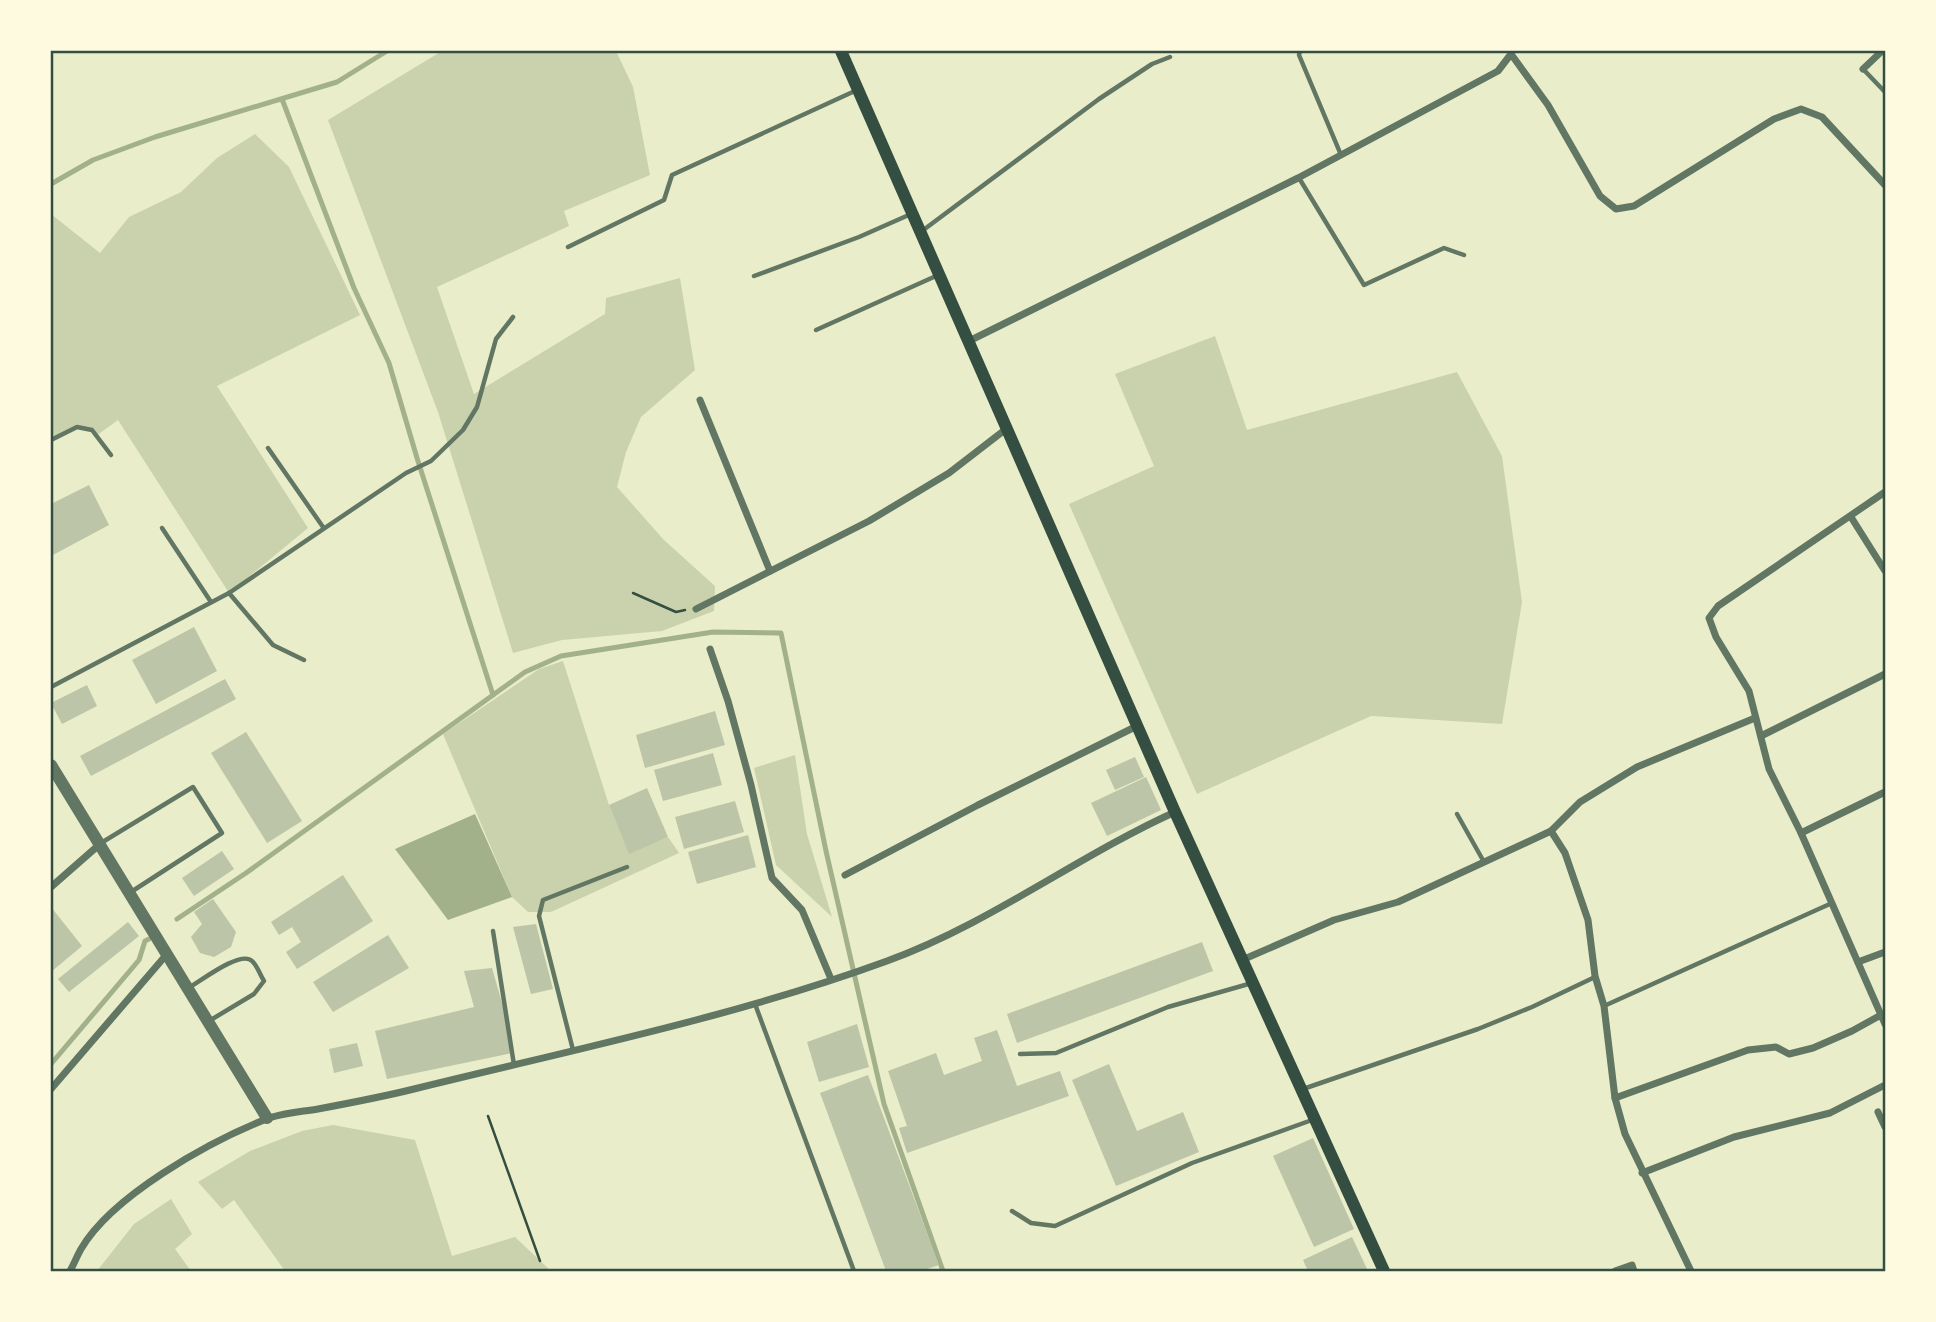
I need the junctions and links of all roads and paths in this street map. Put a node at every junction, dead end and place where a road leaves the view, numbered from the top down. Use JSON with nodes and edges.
{"nodes":[{"id":1,"x":841,"y":51,"type":"edge"},
{"id":2,"x":1882,"y":51,"type":"edge"},
{"id":3,"x":1300,"y":53,"type":"edge"},
{"id":4,"x":1511,"y":53,"type":"edge"},
{"id":5,"x":1170,"y":57,"type":"dead end"},
{"id":6,"x":1863,"y":69,"type":"joint"},
{"id":7,"x":858,"y":90,"type":"junction"},
{"id":8,"x":1885,"y":92,"type":"edge"},
{"id":9,"x":1341,"y":155,"type":"junction"},
{"id":10,"x":1298,"y":178,"type":"junction"},
{"id":11,"x":1885,"y":185,"type":"edge"},
{"id":12,"x":912,"y":214,"type":"junction"},
{"id":13,"x":920,"y":233,"type":"junction"},
{"id":14,"x":568,"y":247,"type":"dead end"},
{"id":15,"x":1464,"y":255,"type":"dead end"},
{"id":16,"x":939,"y":275,"type":"junction"},
{"id":17,"x":754,"y":276,"type":"dead end"},
{"id":18,"x":513,"y":317,"type":"dead end"},
{"id":19,"x":816,"y":330,"type":"dead end"},
{"id":20,"x":967,"y":342,"type":"junction"},
{"id":21,"x":700,"y":400,"type":"dead end"},
{"id":22,"x":1006,"y":429,"type":"junction"},
{"id":23,"x":51,"y":440,"type":"edge"},
{"id":24,"x":268,"y":448,"type":"dead end"},
{"id":25,"x":111,"y":455,"type":"dead end"},
{"id":26,"x":1885,"y":492,"type":"edge"},
{"id":27,"x":1851,"y":516,"type":"junction"},
{"id":28,"x":323,"y":527,"type":"junction"},
{"id":29,"x":162,"y":528,"type":"dead end"},
{"id":30,"x":769,"y":571,"type":"junction"},
{"id":31,"x":1885,"y":571,"type":"edge"},
{"id":32,"x":229,"y":593,"type":"junction"},
{"id":33,"x":633,"y":593,"type":"dead end"},
{"id":34,"x":211,"y":602,"type":"junction"},
{"id":35,"x":696,"y":609,"type":"joint"},
{"id":36,"x":710,"y":649,"type":"dead end"},
{"id":37,"x":304,"y":660,"type":"dead end"},
{"id":38,"x":1885,"y":674,"type":"edge"},
{"id":39,"x":51,"y":687,"type":"edge"},
{"id":40,"x":1755,"y":718,"type":"junction"},
{"id":41,"x":1137,"y":726,"type":"junction"},
{"id":42,"x":1761,"y":736,"type":"junction"},
{"id":43,"x":51,"y":765,"type":"edge"},
{"id":44,"x":1885,"y":792,"type":"edge"},
{"id":45,"x":1175,"y":812,"type":"junction"},
{"id":46,"x":1457,"y":814,"type":"dead end"},
{"id":47,"x":1551,"y":831,"type":"junction"},
{"id":48,"x":1801,"y":832,"type":"junction"},
{"id":49,"x":100,"y":844,"type":"junction"},
{"id":50,"x":1484,"y":862,"type":"junction"},
{"id":51,"x":626,"y":867,"type":"dead end"},
{"id":52,"x":845,"y":875,"type":"dead end"},
{"id":53,"x":51,"y":887,"type":"edge"},
{"id":54,"x":130,"y":893,"type":"junction"},
{"id":55,"x":1832,"y":903,"type":"junction"},
{"id":56,"x":493,"y":931,"type":"dead end"},
{"id":57,"x":1885,"y":952,"type":"edge"},
{"id":58,"x":167,"y":954,"type":"junction"},
{"id":59,"x":1242,"y":960,"type":"junction"},
{"id":60,"x":1858,"y":962,"type":"junction"},
{"id":61,"x":1595,"y":976,"type":"junction"},
{"id":62,"x":831,"y":979,"type":"junction"},
{"id":63,"x":1252,"y":983,"type":"junction"},
{"id":64,"x":188,"y":989,"type":"junction"},
{"id":65,"x":755,"y":1004,"type":"junction"},
{"id":66,"x":1604,"y":1006,"type":"junction"},
{"id":67,"x":1881,"y":1015,"type":"junction"},
{"id":68,"x":208,"y":1022,"type":"junction"},
{"id":69,"x":1885,"y":1024,"type":"edge"},
{"id":70,"x":573,"y":1050,"type":"junction"},
{"id":71,"x":1020,"y":1054,"type":"dead end"},
{"id":72,"x":514,"y":1065,"type":"junction"},
{"id":73,"x":1885,"y":1085,"type":"edge"},
{"id":74,"x":51,"y":1089,"type":"edge"},
{"id":75,"x":1300,"y":1090,"type":"junction"},
{"id":76,"x":1615,"y":1098,"type":"junction"},
{"id":77,"x":1878,"y":1111,"type":"dead end"},
{"id":78,"x":488,"y":1116,"type":"dead end"},
{"id":79,"x":267,"y":1118,"type":"junction"},
{"id":80,"x":1314,"y":1119,"type":"junction"},
{"id":81,"x":1885,"y":1127,"type":"edge"},
{"id":82,"x":1642,"y":1173,"type":"junction"},
{"id":83,"x":1012,"y":1211,"type":"dead end"},
{"id":84,"x":540,"y":1261,"type":"dead end"},
{"id":85,"x":71,"y":1271,"type":"edge"},
{"id":86,"x":854,"y":1271,"type":"edge"},
{"id":87,"x":1384,"y":1271,"type":"edge"},
{"id":88,"x":1615,"y":1271,"type":"edge"},
{"id":89,"x":1634,"y":1271,"type":"edge"},
{"id":90,"x":1692,"y":1271,"type":"edge"}],
"edges":[{"from":1,"to":7,"type":"main road"},
{"from":2,"to":6,"type":"street"},
{"from":3,"to":9,"type":"lane"},
{"from":4,"to":9,"type":"street"},
{"from":4,"to":11,"type":"street"},
{"from":5,"to":13,"type":"lane"},
{"from":6,"to":8,"type":"lane"},
{"from":7,"to":12,"type":"main road"},
{"from":7,"to":14,"type":"lane"},
{"from":9,"to":10,"type":"street"},
{"from":10,"to":15,"type":"lane"},
{"from":10,"to":20,"type":"street"},
{"from":12,"to":13,"type":"main road"},
{"from":12,"to":17,"type":"lane"},
{"from":13,"to":16,"type":"main road"},
{"from":16,"to":19,"type":"lane"},
{"from":16,"to":20,"type":"main road"},
{"from":18,"to":28,"type":"lane"},
{"from":20,"to":22,"type":"main road"},
{"from":21,"to":30,"type":"street"},
{"from":22,"to":30,"type":"street"},
{"from":22,"to":41,"type":"main road"},
{"from":23,"to":25,"type":"lane"},
{"from":24,"to":28,"type":"lane"},
{"from":26,"to":27,"type":"street"},
{"from":27,"to":31,"type":"street"},
{"from":27,"to":40,"type":"street"},
{"from":28,"to":32,"type":"lane"},
{"from":29,"to":34,"type":"lane"},
{"from":30,"to":35,"type":"street"},
{"from":32,"to":34,"type":"lane"},
{"from":32,"to":37,"type":"lane"},
{"from":33,"to":35,"type":"path"},
{"from":34,"to":39,"type":"lane"},
{"from":36,"to":62,"type":"street"},
{"from":38,"to":42,"type":"street"},
{"from":40,"to":42,"type":"street"},
{"from":40,"to":47,"type":"street"},
{"from":41,"to":45,"type":"main road"},
{"from":41,"to":52,"type":"street"},
{"from":42,"to":48,"type":"street"},
{"from":43,"to":49,"type":"street"},
{"from":44,"to":48,"type":"street"},
{"from":45,"to":59,"type":"main road"},
{"from":45,"to":62,"type":"street"},
{"from":46,"to":50,"type":"lane"},
{"from":47,"to":50,"type":"street"},
{"from":47,"to":61,"type":"street"},
{"from":48,"to":55,"type":"street"},
{"from":49,"to":53,"type":"street"},
{"from":49,"to":54,"type":"street"},
{"from":49,"to":54,"type":"lane"},
{"from":50,"to":59,"type":"street"},
{"from":51,"to":70,"type":"lane"},
{"from":54,"to":58,"type":"street"},
{"from":55,"to":60,"type":"street"},
{"from":55,"to":66,"type":"lane"},
{"from":56,"to":72,"type":"lane"},
{"from":57,"to":60,"type":"street"},
{"from":58,"to":64,"type":"street"},
{"from":58,"to":74,"type":"street"},
{"from":59,"to":63,"type":"main road"},
{"from":60,"to":67,"type":"street"},
{"from":61,"to":66,"type":"street"},
{"from":61,"to":75,"type":"lane"},
{"from":62,"to":65,"type":"street"},
{"from":63,"to":71,"type":"lane"},
{"from":63,"to":75,"type":"main road"},
{"from":64,"to":68,"type":"street"},
{"from":64,"to":68,"type":"lane"},
{"from":65,"to":70,"type":"street"},
{"from":65,"to":86,"type":"lane"},
{"from":66,"to":76,"type":"street"},
{"from":67,"to":69,"type":"street"},
{"from":67,"to":76,"type":"street"},
{"from":68,"to":79,"type":"street"},
{"from":70,"to":72,"type":"street"},
{"from":72,"to":79,"type":"street"},
{"from":73,"to":82,"type":"street"},
{"from":75,"to":80,"type":"main road"},
{"from":76,"to":82,"type":"street"},
{"from":77,"to":81,"type":"street"},
{"from":78,"to":84,"type":"path"},
{"from":79,"to":85,"type":"street"},
{"from":80,"to":83,"type":"lane"},
{"from":80,"to":87,"type":"main road"},
{"from":82,"to":90,"type":"street"},
{"from":88,"to":89,"type":"street"}]}
